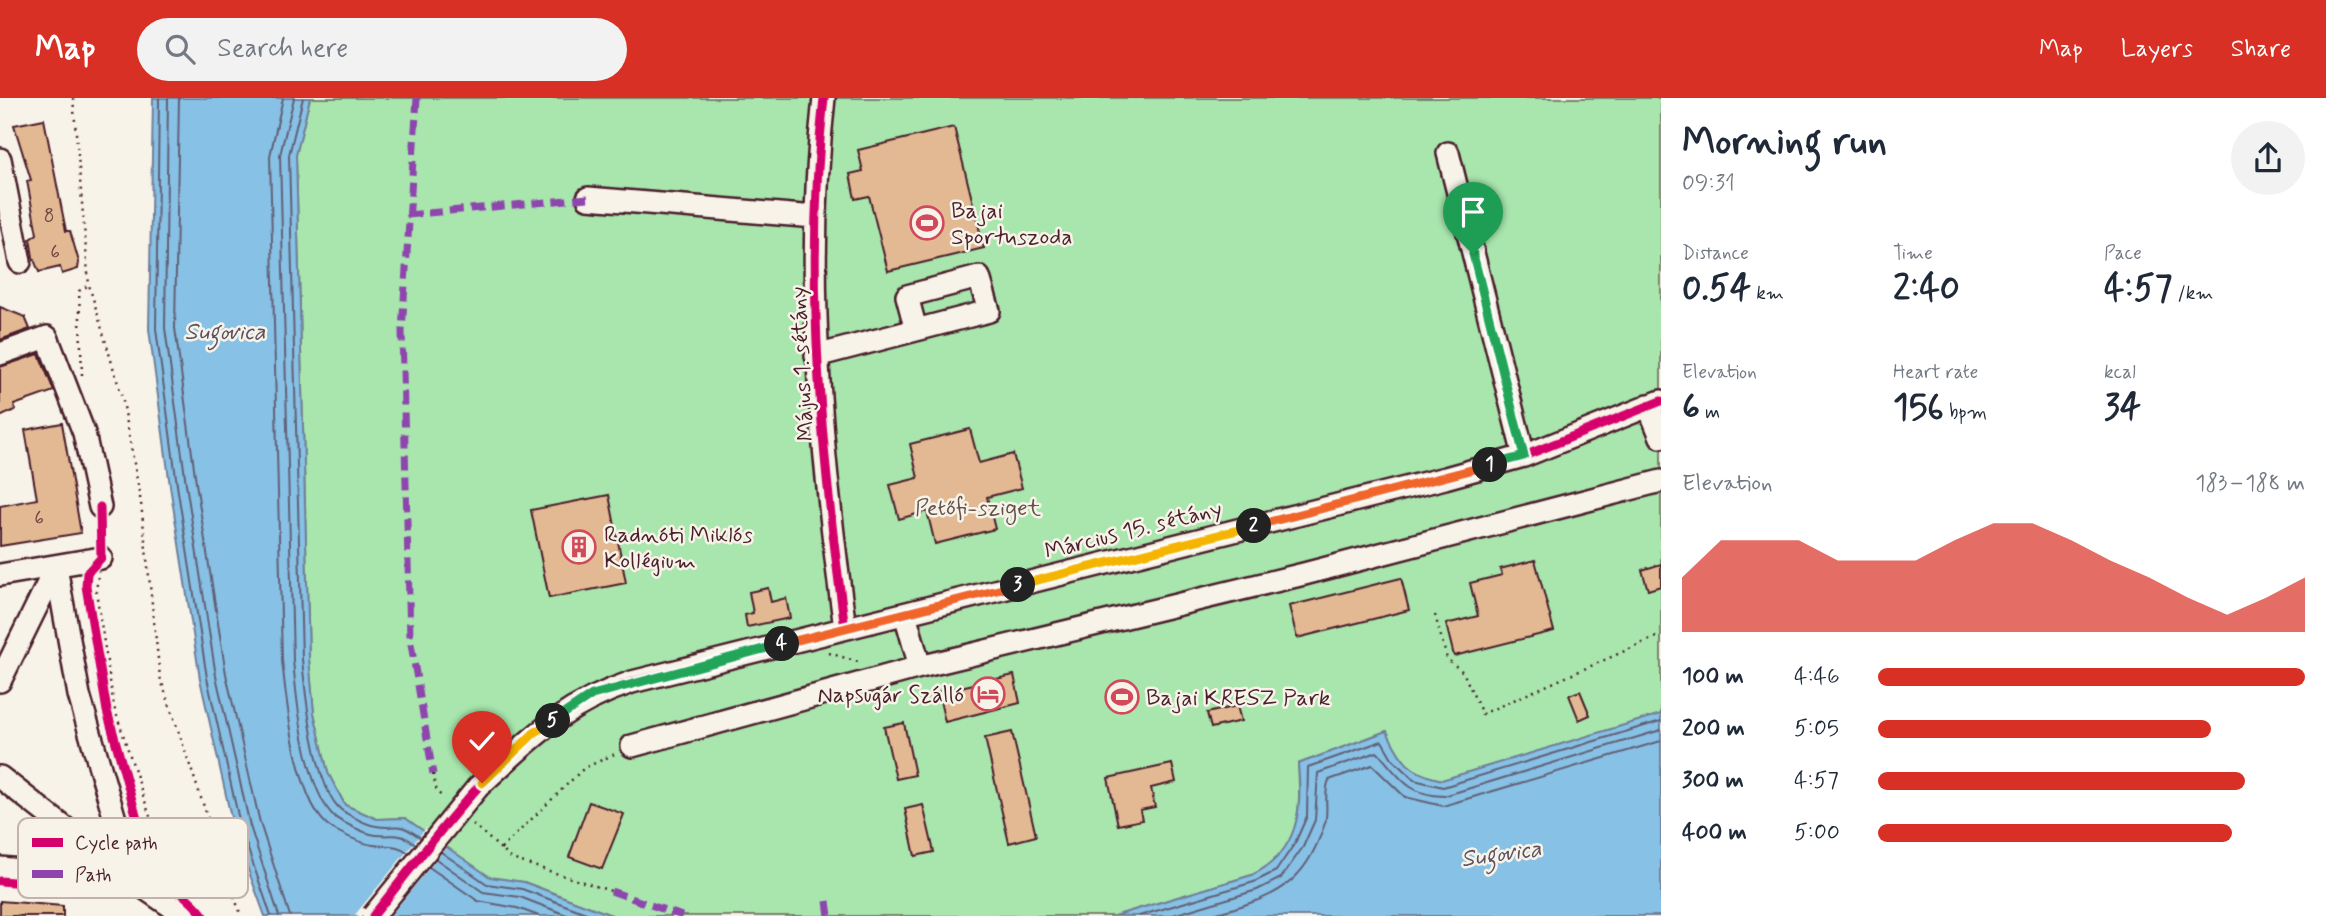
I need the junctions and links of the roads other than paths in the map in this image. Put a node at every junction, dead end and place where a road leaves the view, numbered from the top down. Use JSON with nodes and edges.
{"nodes":[{"id":1,"x":824,"y":98,"type":"edge"},
{"id":2,"x":1448,"y":153,"type":"dead end"},
{"id":3,"x":0,"y":159,"type":"edge"},
{"id":4,"x":588,"y":198,"type":"dead end"},
{"id":5,"x":815,"y":217,"type":"junction"},
{"id":6,"x":20,"y":262,"type":"dead end"},
{"id":7,"x":916,"y":330,"type":"dead end"},
{"id":8,"x":0,"y":354,"type":"edge"},
{"id":9,"x":816,"y":356,"type":"junction"},
{"id":10,"x":1654,"y":403,"type":"edge"},
{"id":11,"x":1661,"y":437,"type":"edge"},
{"id":12,"x":1524,"y":456,"type":"junction"},
{"id":13,"x":1661,"y":481,"type":"edge"},
{"id":14,"x":100,"y":507,"type":"dead end"},
{"id":15,"x":94,"y":565,"type":"road end"},
{"id":16,"x":56,"y":566,"type":"junction"},
{"id":17,"x":0,"y":575,"type":"edge"},
{"id":18,"x":905,"y":614,"type":"junction"},
{"id":19,"x":845,"y":628,"type":"junction"},
{"id":20,"x":920,"y":667,"type":"junction"},
{"id":21,"x":0,"y":681,"type":"edge"},
{"id":22,"x":632,"y":746,"type":"road end"},
{"id":23,"x":0,"y":777,"type":"edge"},
{"id":24,"x":52,"y":818,"type":"edge"},
{"id":25,"x":115,"y":818,"type":"edge"},
{"id":26,"x":0,"y":868,"type":"edge"},
{"id":27,"x":18,"y":870,"type":"edge"},
{"id":28,"x":373,"y":916,"type":"edge"}],
"edges":[{"from":1,"to":5,"type":"street","name":"Május 1. sétány"},
{"from":2,"to":12,"type":"street"},
{"from":3,"to":6,"type":"street"},
{"from":4,"to":5,"type":"street"},
{"from":5,"to":9,"type":"street","name":"Május 1. sétány"},
{"from":7,"to":9,"type":"street"},
{"from":8,"to":14,"type":"street"},
{"from":9,"to":19,"type":"street","name":"Május 1. sétány"},
{"from":10,"to":11,"type":"street"},
{"from":10,"to":12,"type":"street","name":"Március 15. sétány"},
{"from":12,"to":18,"type":"street","name":"Március 15. sétány"},
{"from":13,"to":20,"type":"street"},
{"from":15,"to":16,"type":"street"},
{"from":16,"to":17,"type":"street"},
{"from":16,"to":21,"type":"street"},
{"from":16,"to":25,"type":"street"},
{"from":18,"to":19,"type":"street","name":"Március 15. sétány"},
{"from":18,"to":20,"type":"street"},
{"from":19,"to":28,"type":"street","name":"Március 15. sétány","bridge":true},
{"from":20,"to":22,"type":"street"},
{"from":23,"to":24,"type":"street"},
{"from":26,"to":27,"type":"street"}]}
